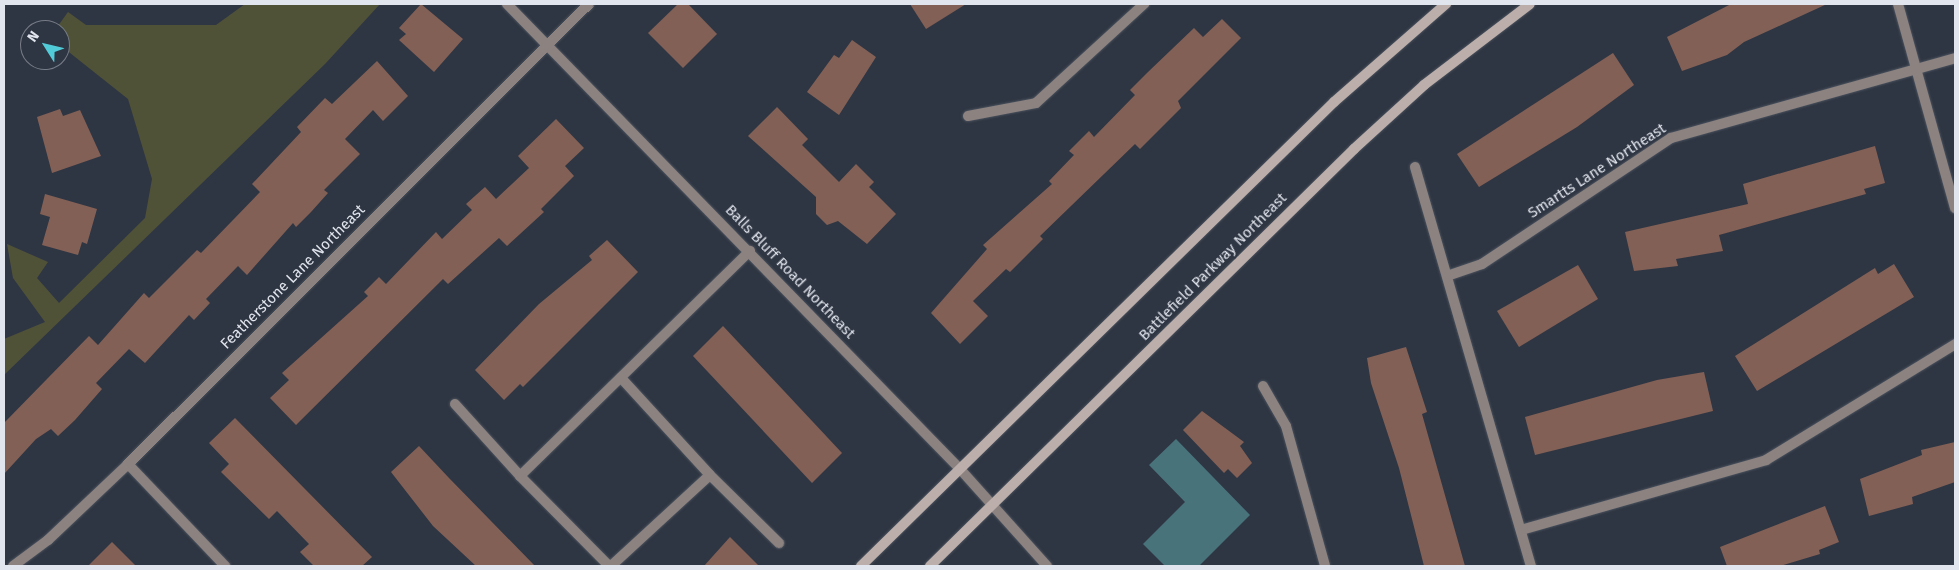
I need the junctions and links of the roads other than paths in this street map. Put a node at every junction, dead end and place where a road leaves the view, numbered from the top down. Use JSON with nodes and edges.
{"nodes":[{"id":1,"x":507,"y":4,"type":"edge"},
{"id":2,"x":589,"y":4,"type":"edge"},
{"id":3,"x":1144,"y":4,"type":"edge"},
{"id":4,"x":1446,"y":4,"type":"edge"},
{"id":5,"x":1530,"y":4,"type":"edge"},
{"id":6,"x":1898,"y":4,"type":"edge"},
{"id":7,"x":548,"y":47,"type":"junction"},
{"id":8,"x":1955,"y":58,"type":"edge"},
{"id":9,"x":1916,"y":69,"type":"junction"},
{"id":10,"x":968,"y":116,"type":"dead end"},
{"id":11,"x":1416,"y":167,"type":"dead end"},
{"id":12,"x":1955,"y":208,"type":"edge"},
{"id":13,"x":750,"y":251,"type":"junction"},
{"id":14,"x":1447,"y":276,"type":"junction"},
{"id":15,"x":1955,"y":344,"type":"edge"},
{"id":16,"x":621,"y":378,"type":"junction"},
{"id":17,"x":1263,"y":386,"type":"dead end"},
{"id":18,"x":455,"y":404,"type":"dead end"},
{"id":19,"x":128,"y":464,"type":"junction"},
{"id":20,"x":960,"y":469,"type":"junction"},
{"id":21,"x":710,"y":474,"type":"junction"},
{"id":22,"x":520,"y":476,"type":"junction"},
{"id":23,"x":993,"y":505,"type":"junction"},
{"id":24,"x":1521,"y":530,"type":"junction"},
{"id":25,"x":779,"y":543,"type":"dead end"},
{"id":26,"x":13,"y":566,"type":"edge"},
{"id":27,"x":225,"y":566,"type":"edge"},
{"id":28,"x":610,"y":566,"type":"edge"},
{"id":29,"x":861,"y":566,"type":"edge"},
{"id":30,"x":930,"y":566,"type":"edge"},
{"id":31,"x":1047,"y":566,"type":"edge"},
{"id":32,"x":1325,"y":566,"type":"edge"},
{"id":33,"x":1531,"y":566,"type":"edge"}],
"edges":[{"from":1,"to":7,"type":"street","name":"Balls Bluff Road Northeast"},
{"from":2,"to":7,"type":"street","name":"Featherstone Lane Northeast"},
{"from":3,"to":10,"type":"street"},
{"from":4,"to":20,"type":"main road"},
{"from":5,"to":23,"type":"main road","name":"Battlefield Parkway Northeast"},
{"from":6,"to":9,"type":"street"},
{"from":7,"to":13,"type":"street","name":"Balls Bluff Road Northeast"},
{"from":7,"to":19,"type":"street","name":"Featherstone Lane Northeast"},
{"from":8,"to":9,"type":"street","name":"Smartts Lane Northeast"},
{"from":9,"to":12,"type":"street"},
{"from":9,"to":14,"type":"street","name":"Smartts Lane Northeast"},
{"from":11,"to":14,"type":"street"},
{"from":13,"to":16,"type":"street"},
{"from":13,"to":20,"type":"street","name":"Balls Bluff Road Northeast"},
{"from":14,"to":24,"type":"street"},
{"from":15,"to":24,"type":"street"},
{"from":16,"to":21,"type":"street"},
{"from":16,"to":22,"type":"street"},
{"from":17,"to":32,"type":"street"},
{"from":18,"to":22,"type":"street"},
{"from":19,"to":26,"type":"street","name":"Featherstone Lane Northeast"},
{"from":19,"to":27,"type":"street"},
{"from":20,"to":23,"type":"street","name":"Balls Bluff Road Northeast"},
{"from":20,"to":29,"type":"main road"},
{"from":21,"to":25,"type":"street"},
{"from":21,"to":28,"type":"street"},
{"from":22,"to":28,"type":"street"},
{"from":23,"to":30,"type":"main road","name":"Battlefield Parkway Northeast"},
{"from":23,"to":31,"type":"street","name":"Balls Bluff Road Northeast"},
{"from":24,"to":33,"type":"street"}]}
